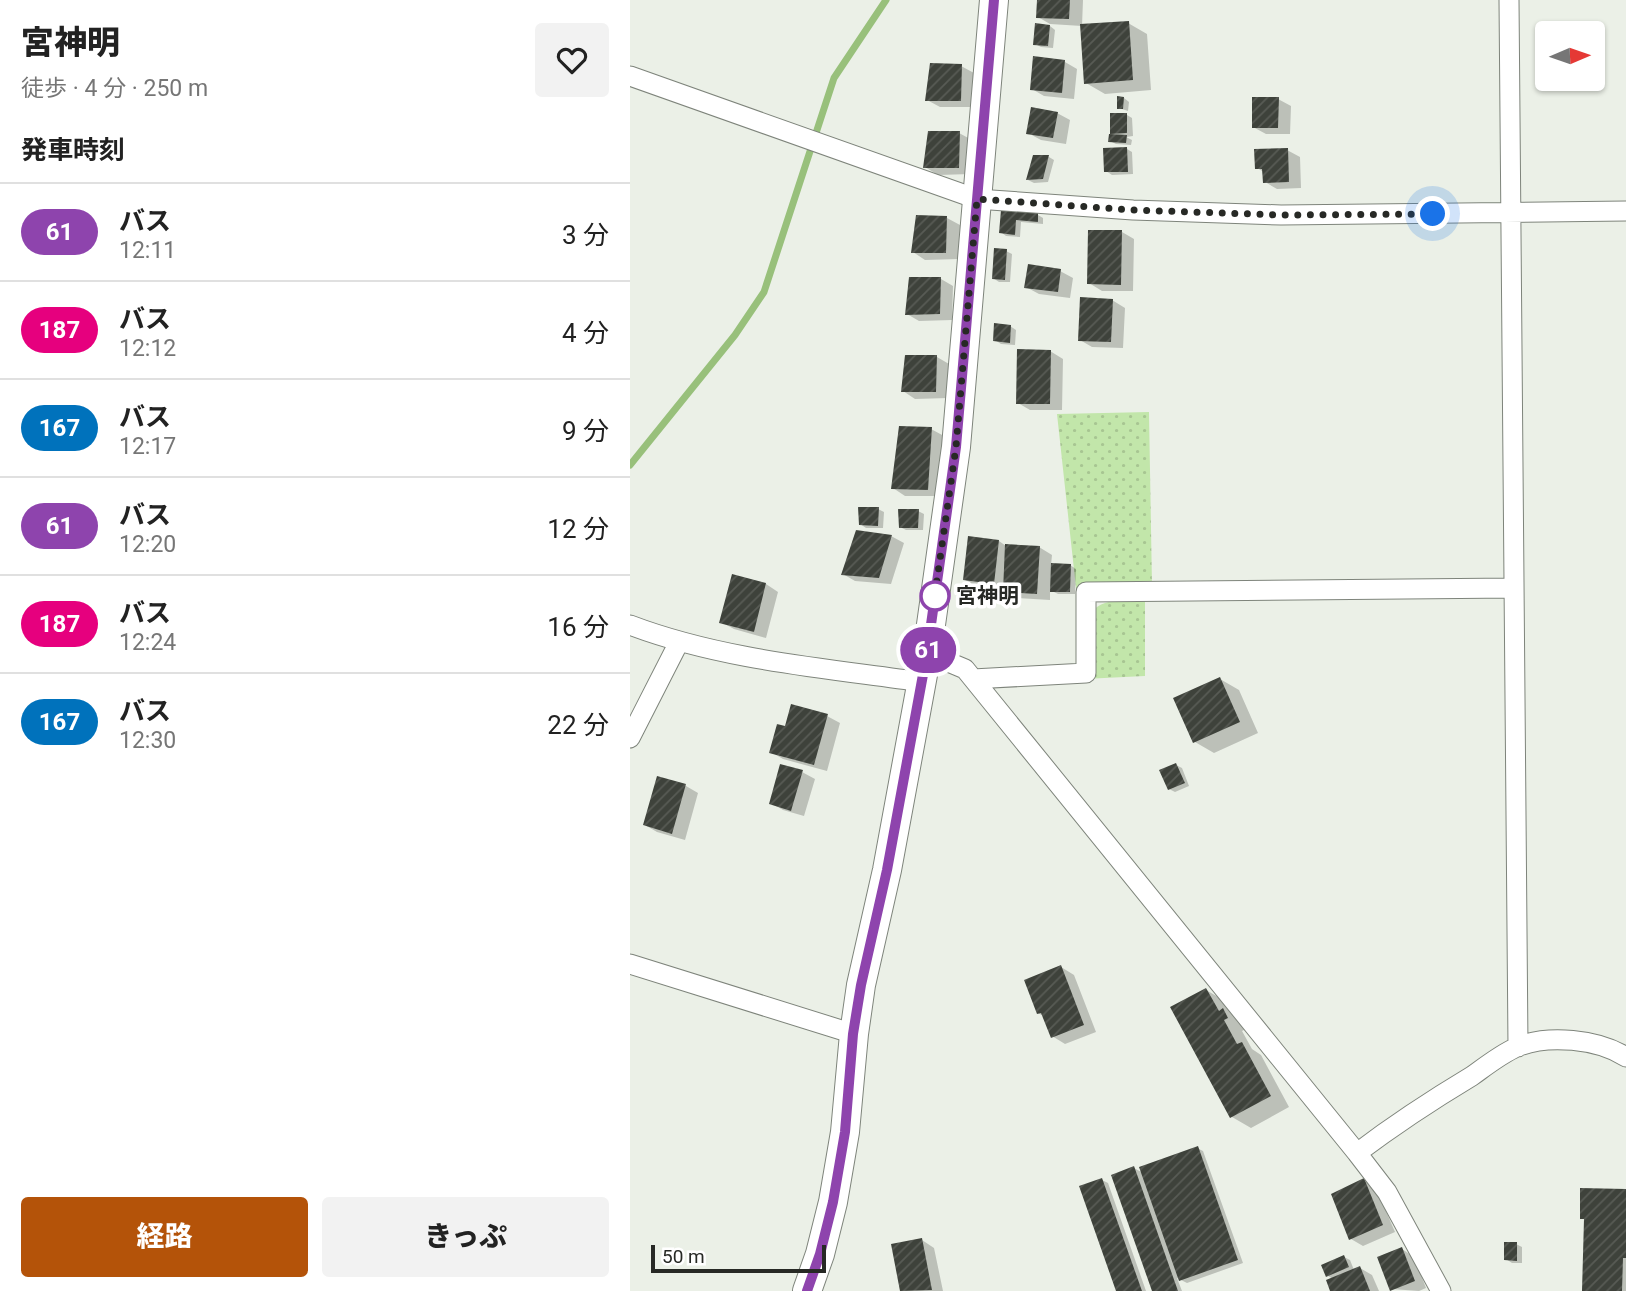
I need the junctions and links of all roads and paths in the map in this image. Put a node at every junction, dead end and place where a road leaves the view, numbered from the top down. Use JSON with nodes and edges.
{"nodes":[{"id":1,"x":994,"y":0,"type":"edge"},
{"id":2,"x":1509,"y":0,"type":"edge"},
{"id":3,"x":630,"y":76,"type":"edge"},
{"id":4,"x":977,"y":199,"type":"junction"},
{"id":5,"x":1626,"y":211,"type":"edge"},
{"id":6,"x":1509,"y":213,"type":"junction"},
{"id":7,"x":1513,"y":588,"type":"junction"},
{"id":8,"x":630,"y":625,"type":"edge"},
{"id":9,"x":679,"y":642,"type":"junction"},
{"id":10,"x":927,"y":653,"type":"junction"},
{"id":11,"x":973,"y":679,"type":"junction"},
{"id":12,"x":922,"y":682,"type":"junction"},
{"id":13,"x":630,"y":738,"type":"edge"},
{"id":14,"x":630,"y":964,"type":"edge"},
{"id":15,"x":853,"y":1034,"type":"junction"},
{"id":16,"x":1518,"y":1047,"type":"junction"},
{"id":17,"x":1626,"y":1057,"type":"edge"},
{"id":18,"x":1356,"y":1153,"type":"junction"},
{"id":19,"x":807,"y":1291,"type":"edge"},
{"id":20,"x":1441,"y":1291,"type":"edge"}],
"edges":[{"from":1,"to":4,"type":"main road"},
{"from":2,"to":6,"type":"street"},
{"from":3,"to":4,"type":"street"},
{"from":4,"to":6,"type":"street"},
{"from":4,"to":10,"type":"main road"},
{"from":5,"to":6,"type":"street"},
{"from":6,"to":7,"type":"street"},
{"from":7,"to":11,"type":"street"},
{"from":7,"to":16,"type":"street"},
{"from":8,"to":9,"type":"street"},
{"from":9,"to":12,"type":"street"},
{"from":9,"to":13,"type":"street"},
{"from":10,"to":11,"type":"street"},
{"from":10,"to":12,"type":"main road"},
{"from":11,"to":18,"type":"street"},
{"from":12,"to":15,"type":"main road"},
{"from":14,"to":15,"type":"street"},
{"from":15,"to":19,"type":"main road"},
{"from":16,"to":17,"type":"street"},
{"from":16,"to":18,"type":"street"},
{"from":18,"to":20,"type":"street"}]}
